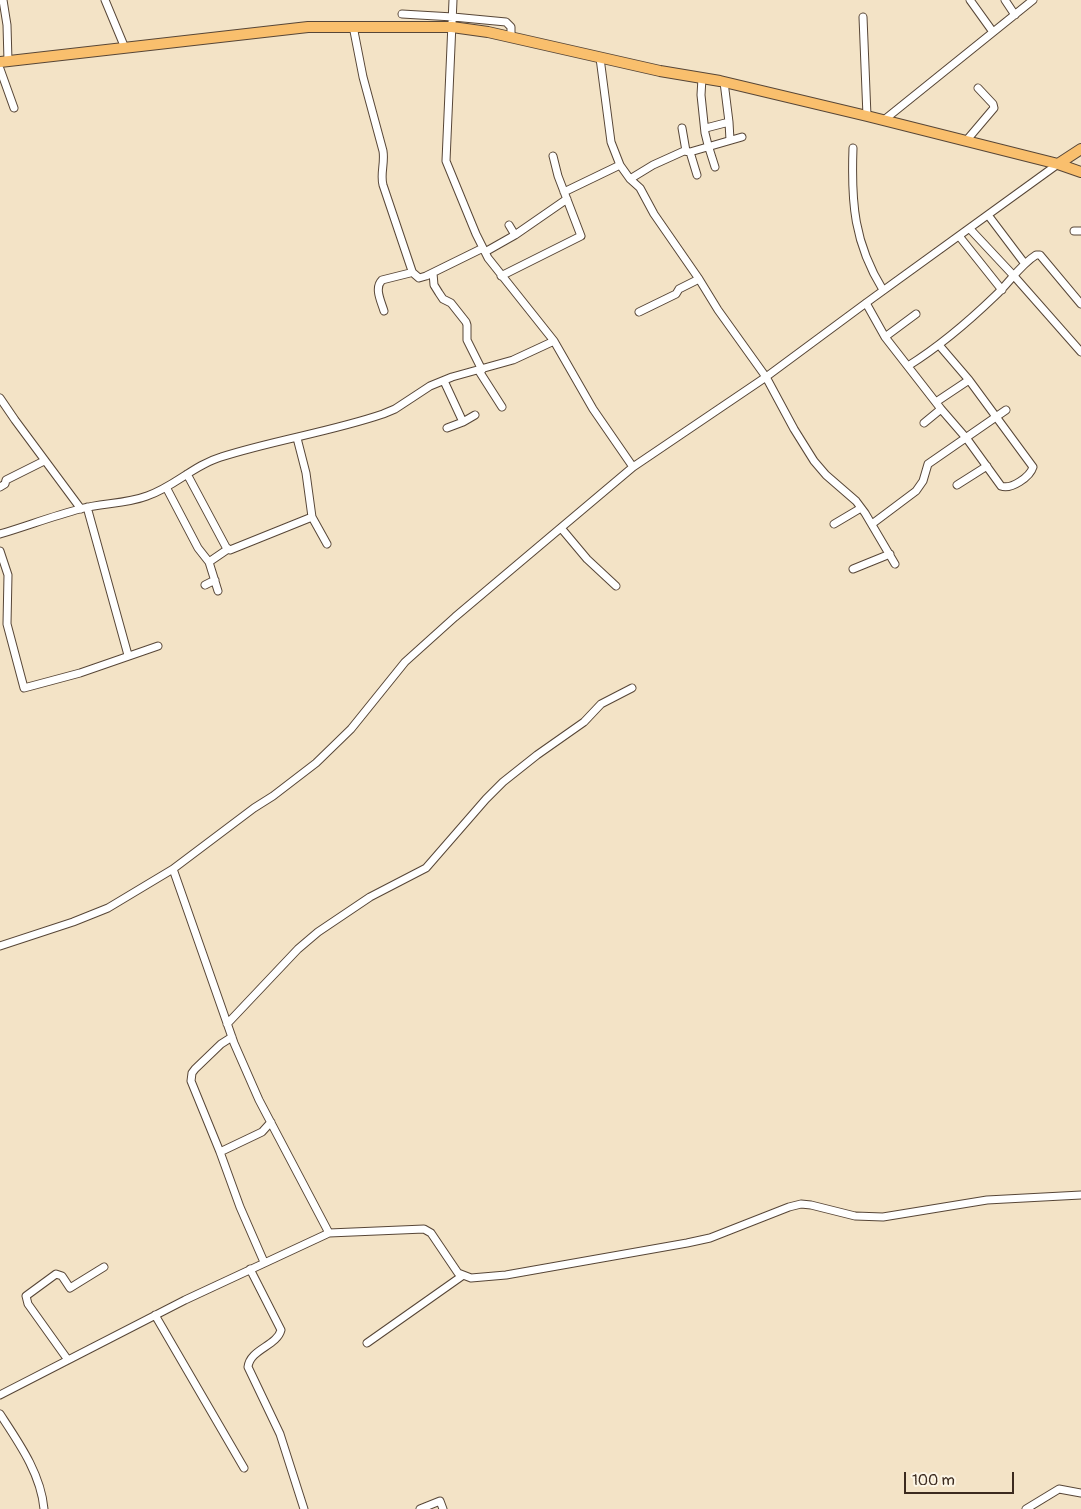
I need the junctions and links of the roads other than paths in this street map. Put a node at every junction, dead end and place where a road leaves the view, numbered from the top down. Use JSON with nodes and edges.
{"nodes":[{"id":1,"x":3,"y":0,"type":"edge"},
{"id":2,"x":105,"y":0,"type":"edge"},
{"id":3,"x":453,"y":0,"type":"edge"},
{"id":4,"x":970,"y":0,"type":"edge"},
{"id":5,"x":1005,"y":0,"type":"edge"},
{"id":6,"x":1033,"y":0,"type":"edge"},
{"id":7,"x":402,"y":14,"type":"dead end"},
{"id":8,"x":1015,"y":15,"type":"junction"},
{"id":9,"x":863,"y":17,"type":"dead end"},
{"id":10,"x":453,"y":22,"type":"junction"},
{"id":11,"x":353,"y":26,"type":"junction"},
{"id":12,"x":994,"y":32,"type":"junction"},
{"id":13,"x":125,"y":48,"type":"junction"},
{"id":14,"x":600,"y":58,"type":"junction"},
{"id":15,"x":4,"y":62,"type":"edge"},
{"id":16,"x":0,"y":69,"type":"edge"},
{"id":17,"x":702,"y":78,"type":"junction"},
{"id":18,"x":724,"y":82,"type":"junction"},
{"id":19,"x":978,"y":88,"type":"dead end"},
{"id":20,"x":14,"y":108,"type":"dead end"},
{"id":21,"x":867,"y":116,"type":"junction"},
{"id":22,"x":884,"y":120,"type":"junction"},
{"id":23,"x":729,"y":122,"type":"junction"},
{"id":24,"x":682,"y":128,"type":"dead end"},
{"id":25,"x":706,"y":128,"type":"junction"},
{"id":26,"x":742,"y":137,"type":"dead end"},
{"id":27,"x":730,"y":140,"type":"junction"},
{"id":28,"x":966,"y":141,"type":"junction"},
{"id":29,"x":708,"y":146,"type":"junction"},
{"id":30,"x":853,"y":148,"type":"dead end"},
{"id":31,"x":1081,"y":148,"type":"edge"},
{"id":32,"x":688,"y":151,"type":"junction"},
{"id":33,"x":554,"y":156,"type":"dead end"},
{"id":34,"x":1058,"y":164,"type":"junction"},
{"id":35,"x":620,"y":165,"type":"junction"},
{"id":36,"x":716,"y":167,"type":"dead end"},
{"id":37,"x":1081,"y":172,"type":"edge"},
{"id":38,"x":697,"y":175,"type":"dead end"},
{"id":39,"x":630,"y":179,"type":"junction"},
{"id":40,"x":565,"y":195,"type":"junction"},
{"id":41,"x":988,"y":215,"type":"junction"},
{"id":42,"x":509,"y":225,"type":"dead end"},
{"id":43,"x":970,"y":229,"type":"junction"},
{"id":44,"x":515,"y":235,"type":"junction"},
{"id":45,"x":959,"y":236,"type":"junction"},
{"id":46,"x":484,"y":250,"type":"junction"},
{"id":47,"x":1026,"y":264,"type":"junction"},
{"id":48,"x":412,"y":272,"type":"junction"},
{"id":49,"x":432,"y":273,"type":"junction"},
{"id":50,"x":501,"y":276,"type":"junction"},
{"id":51,"x":1014,"y":276,"type":"junction"},
{"id":52,"x":699,"y":279,"type":"junction"},
{"id":53,"x":883,"y":290,"type":"junction"},
{"id":54,"x":1002,"y":290,"type":"junction"},
{"id":55,"x":866,"y":303,"type":"junction"},
{"id":56,"x":1081,"y":304,"type":"edge"},
{"id":57,"x":384,"y":311,"type":"dead end"},
{"id":58,"x":639,"y":312,"type":"dead end"},
{"id":59,"x":916,"y":314,"type":"dead end"},
{"id":60,"x":885,"y":337,"type":"junction"},
{"id":61,"x":554,"y":341,"type":"junction"},
{"id":62,"x":939,"y":346,"type":"junction"},
{"id":63,"x":1081,"y":352,"type":"edge"},
{"id":64,"x":908,"y":366,"type":"junction"},
{"id":65,"x":481,"y":370,"type":"junction"},
{"id":66,"x":766,"y":377,"type":"junction"},
{"id":67,"x":969,"y":380,"type":"junction"},
{"id":68,"x":444,"y":381,"type":"junction"},
{"id":69,"x":0,"y":398,"type":"edge"},
{"id":70,"x":936,"y":402,"type":"junction"},
{"id":71,"x":502,"y":407,"type":"dead end"},
{"id":72,"x":941,"y":409,"type":"junction"},
{"id":73,"x":1006,"y":410,"type":"dead end"},
{"id":74,"x":475,"y":416,"type":"dead end"},
{"id":75,"x":996,"y":418,"type":"junction"},
{"id":76,"x":463,"y":422,"type":"junction"},
{"id":77,"x":924,"y":423,"type":"dead end"},
{"id":78,"x":447,"y":428,"type":"dead end"},
{"id":79,"x":297,"y":438,"type":"junction"},
{"id":80,"x":967,"y":438,"type":"junction"},
{"id":81,"x":44,"y":461,"type":"junction"},
{"id":82,"x":987,"y":466,"type":"junction"},
{"id":83,"x":633,"y":467,"type":"junction"},
{"id":84,"x":187,"y":474,"type":"junction"},
{"id":85,"x":957,"y":485,"type":"dead end"},
{"id":86,"x":0,"y":487,"type":"edge"},
{"id":87,"x":166,"y":488,"type":"junction"},
{"id":88,"x":84,"y":508,"type":"junction"},
{"id":89,"x":861,"y":508,"type":"junction"},
{"id":90,"x":312,"y":517,"type":"junction"},
{"id":91,"x":834,"y":524,"type":"dead end"},
{"id":92,"x":872,"y":524,"type":"junction"},
{"id":93,"x":561,"y":528,"type":"junction"},
{"id":94,"x":0,"y":534,"type":"edge"},
{"id":95,"x":327,"y":544,"type":"dead end"},
{"id":96,"x":228,"y":550,"type":"junction"},
{"id":97,"x":0,"y":551,"type":"edge"},
{"id":98,"x":890,"y":554,"type":"junction"},
{"id":99,"x":209,"y":562,"type":"junction"},
{"id":100,"x":895,"y":564,"type":"dead end"},
{"id":101,"x":852,"y":569,"type":"dead end"},
{"id":102,"x":215,"y":580,"type":"junction"},
{"id":103,"x":205,"y":585,"type":"dead end"},
{"id":104,"x":616,"y":586,"type":"dead end"},
{"id":105,"x":218,"y":591,"type":"dead end"},
{"id":106,"x":4,"y":625,"type":"edge"},
{"id":107,"x":158,"y":646,"type":"dead end"},
{"id":108,"x":128,"y":656,"type":"junction"},
{"id":109,"x":632,"y":688,"type":"dead end"},
{"id":110,"x":173,"y":868,"type":"junction"},
{"id":111,"x":0,"y":946,"type":"edge"},
{"id":112,"x":227,"y":1024,"type":"junction"},
{"id":113,"x":232,"y":1038,"type":"junction"},
{"id":114,"x":271,"y":1122,"type":"junction"},
{"id":115,"x":220,"y":1152,"type":"junction"},
{"id":116,"x":1081,"y":1195,"type":"edge"},
{"id":117,"x":329,"y":1233,"type":"junction"},
{"id":118,"x":264,"y":1262,"type":"junction"},
{"id":119,"x":104,"y":1267,"type":"dead end"},
{"id":120,"x":250,"y":1269,"type":"junction"},
{"id":121,"x":462,"y":1276,"type":"junction"},
{"id":122,"x":155,"y":1315,"type":"junction"},
{"id":123,"x":367,"y":1343,"type":"dead end"},
{"id":124,"x":68,"y":1360,"type":"junction"},
{"id":125,"x":0,"y":1395,"type":"edge"},
{"id":126,"x":0,"y":1414,"type":"edge"},
{"id":127,"x":244,"y":1468,"type":"dead end"},
{"id":128,"x":1081,"y":1493,"type":"edge"},
{"id":129,"x":44,"y":1509,"type":"edge"},
{"id":130,"x":304,"y":1509,"type":"edge"},
{"id":131,"x":420,"y":1509,"type":"edge"},
{"id":132,"x":442,"y":1509,"type":"edge"},
{"id":133,"x":1026,"y":1509,"type":"edge"}],
"edges":[{"from":1,"to":15,"type":"street"},
{"from":2,"to":13,"type":"street"},
{"from":3,"to":10,"type":"street"},
{"from":4,"to":12,"type":"street"},
{"from":5,"to":8,"type":"street"},
{"from":6,"to":8,"type":"street"},
{"from":7,"to":10,"type":"street"},
{"from":8,"to":12,"type":"street"},
{"from":9,"to":21,"type":"street"},
{"from":10,"to":11,"type":"main road"},
{"from":10,"to":14,"type":"main road"},
{"from":10,"to":46,"type":"street"},
{"from":11,"to":13,"type":"main road"},
{"from":11,"to":48,"type":"street"},
{"from":12,"to":22,"type":"street"},
{"from":13,"to":15,"type":"main road"},
{"from":14,"to":17,"type":"main road"},
{"from":14,"to":35,"type":"street"},
{"from":16,"to":20,"type":"street"},
{"from":17,"to":18,"type":"main road"},
{"from":17,"to":25,"type":"street"},
{"from":18,"to":21,"type":"main road"},
{"from":18,"to":23,"type":"street"},
{"from":19,"to":28,"type":"street"},
{"from":21,"to":22,"type":"main road"},
{"from":22,"to":28,"type":"main road"},
{"from":23,"to":25,"type":"street"},
{"from":23,"to":27,"type":"street"},
{"from":24,"to":32,"type":"street"},
{"from":25,"to":29,"type":"street"},
{"from":26,"to":27,"type":"street"},
{"from":27,"to":29,"type":"street"},
{"from":28,"to":34,"type":"main road"},
{"from":29,"to":32,"type":"street"},
{"from":29,"to":36,"type":"street"},
{"from":30,"to":53,"type":"street"},
{"from":31,"to":34,"type":"main road"},
{"from":32,"to":38,"type":"street"},
{"from":32,"to":39,"type":"street"},
{"from":33,"to":40,"type":"street"},
{"from":34,"to":37,"type":"main road"},
{"from":34,"to":41,"type":"street"},
{"from":35,"to":39,"type":"street"},
{"from":35,"to":40,"type":"street"},
{"from":39,"to":52,"type":"street"},
{"from":40,"to":44,"type":"street"},
{"from":40,"to":50,"type":"street"},
{"from":41,"to":43,"type":"street"},
{"from":41,"to":47,"type":"street"},
{"from":42,"to":44,"type":"street"},
{"from":43,"to":45,"type":"street"},
{"from":43,"to":51,"type":"street"},
{"from":44,"to":46,"type":"street"},
{"from":45,"to":53,"type":"street"},
{"from":45,"to":54,"type":"street"},
{"from":46,"to":49,"type":"street"},
{"from":46,"to":50,"type":"street"},
{"from":47,"to":51,"type":"street"},
{"from":47,"to":56,"type":"street"},
{"from":48,"to":49,"type":"street"},
{"from":48,"to":57,"type":"street"},
{"from":49,"to":65,"type":"street"},
{"from":50,"to":61,"type":"street"},
{"from":51,"to":54,"type":"street"},
{"from":51,"to":63,"type":"street"},
{"from":52,"to":58,"type":"street"},
{"from":52,"to":66,"type":"street"},
{"from":53,"to":55,"type":"street"},
{"from":54,"to":62,"type":"street"},
{"from":55,"to":60,"type":"street"},
{"from":55,"to":66,"type":"street"},
{"from":59,"to":60,"type":"street"},
{"from":60,"to":64,"type":"street"},
{"from":61,"to":65,"type":"street"},
{"from":61,"to":83,"type":"street"},
{"from":62,"to":64,"type":"street"},
{"from":62,"to":67,"type":"street"},
{"from":64,"to":70,"type":"street"},
{"from":65,"to":68,"type":"street"},
{"from":65,"to":71,"type":"street"},
{"from":66,"to":83,"type":"street"},
{"from":66,"to":89,"type":"street"},
{"from":67,"to":70,"type":"street"},
{"from":67,"to":75,"type":"street"},
{"from":68,"to":76,"type":"street"},
{"from":68,"to":79,"type":"street"},
{"from":69,"to":81,"type":"street"},
{"from":70,"to":72,"type":"street"},
{"from":72,"to":77,"type":"street"},
{"from":72,"to":80,"type":"street"},
{"from":73,"to":75,"type":"street"},
{"from":74,"to":76,"type":"street"},
{"from":75,"to":80,"type":"street"},
{"from":75,"to":82,"type":"street"},
{"from":76,"to":78,"type":"street"},
{"from":79,"to":84,"type":"street"},
{"from":79,"to":90,"type":"street"},
{"from":80,"to":82,"type":"street"},
{"from":80,"to":92,"type":"street"},
{"from":81,"to":86,"type":"street"},
{"from":81,"to":88,"type":"street"},
{"from":82,"to":85,"type":"street"},
{"from":83,"to":93,"type":"street"},
{"from":84,"to":87,"type":"street"},
{"from":84,"to":96,"type":"street"},
{"from":87,"to":88,"type":"street"},
{"from":87,"to":99,"type":"street"},
{"from":88,"to":94,"type":"street"},
{"from":88,"to":108,"type":"street"},
{"from":89,"to":91,"type":"street"},
{"from":89,"to":92,"type":"street"},
{"from":90,"to":95,"type":"street"},
{"from":90,"to":96,"type":"street"},
{"from":92,"to":98,"type":"street"},
{"from":93,"to":104,"type":"street"},
{"from":93,"to":110,"type":"street"},
{"from":96,"to":99,"type":"street"},
{"from":97,"to":106,"type":"street"},
{"from":98,"to":100,"type":"street"},
{"from":98,"to":101,"type":"street"},
{"from":99,"to":102,"type":"street"},
{"from":102,"to":103,"type":"street"},
{"from":102,"to":105,"type":"street"},
{"from":106,"to":108,"type":"street"},
{"from":107,"to":108,"type":"street"},
{"from":109,"to":112,"type":"street"},
{"from":110,"to":111,"type":"street"},
{"from":110,"to":112,"type":"street"},
{"from":112,"to":113,"type":"street"},
{"from":113,"to":114,"type":"street"},
{"from":113,"to":115,"type":"street"},
{"from":114,"to":115,"type":"street"},
{"from":114,"to":117,"type":"street"},
{"from":115,"to":118,"type":"street"},
{"from":116,"to":121,"type":"street"},
{"from":117,"to":118,"type":"street"},
{"from":117,"to":121,"type":"street"},
{"from":118,"to":120,"type":"street"},
{"from":119,"to":124,"type":"street"},
{"from":120,"to":122,"type":"street"},
{"from":120,"to":130,"type":"street"},
{"from":121,"to":123,"type":"street"},
{"from":122,"to":124,"type":"street"},
{"from":122,"to":127,"type":"street"},
{"from":124,"to":125,"type":"street"},
{"from":126,"to":129,"type":"street"},
{"from":128,"to":133,"type":"street"},
{"from":131,"to":132,"type":"street"}]}
